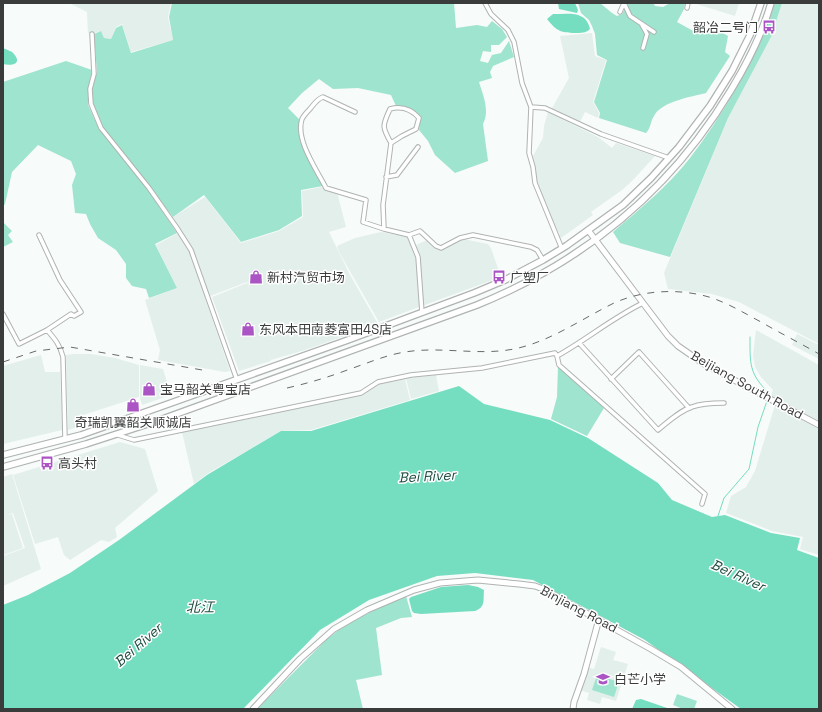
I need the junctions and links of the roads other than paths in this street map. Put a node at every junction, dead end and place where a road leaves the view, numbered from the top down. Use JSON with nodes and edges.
{"nodes":[{"id":1,"x":485,"y":3,"type":"edge"},
{"id":2,"x":624,"y":3,"type":"edge"},
{"id":3,"x":688,"y":3,"type":"edge"},
{"id":4,"x":761,"y":3,"type":"edge"},
{"id":5,"x":771,"y":3,"type":"edge"},
{"id":6,"x":687,"y":8,"type":"dead end"},
{"id":7,"x":620,"y":12,"type":"dead end"},
{"id":8,"x":639,"y":22,"type":"junction"},
{"id":9,"x":654,"y":32,"type":"dead end"},
{"id":10,"x":92,"y":34,"type":"dead end"},
{"id":11,"x":643,"y":48,"type":"dead end"},
{"id":12,"x":531,"y":107,"type":"junction"},
{"id":13,"x":355,"y":112,"type":"dead end"},
{"id":14,"x":391,"y":143,"type":"junction"},
{"id":15,"x":418,"y":147,"type":"dead end"},
{"id":16,"x":669,"y":158,"type":"junction"},
{"id":17,"x":386,"y":177,"type":"junction"},
{"id":18,"x":384,"y":229,"type":"junction"},
{"id":19,"x":588,"y":230,"type":"junction"},
{"id":20,"x":39,"y":235,"type":"dead end"},
{"id":21,"x":409,"y":235,"type":"junction"},
{"id":22,"x":595,"y":239,"type":"junction"},
{"id":23,"x":562,"y":249,"type":"junction"},
{"id":24,"x":543,"y":260,"type":"junction"},
{"id":25,"x":642,"y":303,"type":"junction"},
{"id":26,"x":422,"y":313,"type":"junction"},
{"id":27,"x":3,"y":314,"type":"edge"},
{"id":28,"x":47,"y":330,"type":"junction"},
{"id":29,"x":580,"y":344,"type":"junction"},
{"id":30,"x":557,"y":356,"type":"junction"},
{"id":31,"x":611,"y":379,"type":"junction"},
{"id":32,"x":237,"y":380,"type":"junction"},
{"id":33,"x":241,"y":391,"type":"junction"},
{"id":34,"x":724,"y":403,"type":"dead end"},
{"id":35,"x":689,"y":408,"type":"junction"},
{"id":36,"x":113,"y":424,"type":"junction"},
{"id":37,"x":819,"y":425,"type":"edge"},
{"id":38,"x":117,"y":434,"type":"junction"},
{"id":39,"x":65,"y":439,"type":"junction"},
{"id":40,"x":3,"y":455,"type":"edge"},
{"id":41,"x":3,"y":467,"type":"edge"},
{"id":42,"x":702,"y":504,"type":"dead end"},
{"id":43,"x":599,"y":619,"type":"junction"},
{"id":44,"x":253,"y":709,"type":"edge"},
{"id":45,"x":573,"y":709,"type":"edge"},
{"id":46,"x":732,"y":709,"type":"edge"}],
"edges":[{"from":1,"to":12,"type":"street"},
{"from":2,"to":7,"type":"street"},
{"from":2,"to":8,"type":"street"},
{"from":3,"to":6,"type":"street"},
{"from":4,"to":16,"type":"main road"},
{"from":5,"to":22,"type":"main road"},
{"from":8,"to":9,"type":"street"},
{"from":8,"to":11,"type":"street"},
{"from":10,"to":32,"type":"street"},
{"from":12,"to":16,"type":"street"},
{"from":12,"to":23,"type":"street"},
{"from":13,"to":18,"type":"street"},
{"from":14,"to":14,"type":"street"},
{"from":14,"to":17,"type":"street"},
{"from":15,"to":17,"type":"street"},
{"from":16,"to":19,"type":"main road"},
{"from":17,"to":18,"type":"street"},
{"from":18,"to":21,"type":"street"},
{"from":19,"to":22,"type":"street","name":"Beijiang South Road"},
{"from":19,"to":23,"type":"main road"},
{"from":20,"to":28,"type":"street"},
{"from":21,"to":24,"type":"street"},
{"from":21,"to":26,"type":"street"},
{"from":22,"to":25,"type":"street","name":"Beijiang South Road"},
{"from":22,"to":33,"type":"main road"},
{"from":23,"to":24,"type":"main road"},
{"from":24,"to":26,"type":"main road"},
{"from":25,"to":29,"type":"street"},
{"from":25,"to":37,"type":"street","name":"Beijiang South Road"},
{"from":26,"to":32,"type":"main road"},
{"from":27,"to":28,"type":"street"},
{"from":28,"to":39,"type":"street"},
{"from":29,"to":30,"type":"street"},
{"from":29,"to":31,"type":"street"},
{"from":30,"to":38,"type":"street"},
{"from":30,"to":42,"type":"street"},
{"from":31,"to":35,"type":"street"},
{"from":31,"to":35,"type":"street"},
{"from":32,"to":33,"type":"main road"},
{"from":32,"to":36,"type":"main road"},
{"from":33,"to":38,"type":"main road"},
{"from":34,"to":35,"type":"street"},
{"from":36,"to":38,"type":"main road"},
{"from":36,"to":39,"type":"main road"},
{"from":38,"to":41,"type":"main road"},
{"from":39,"to":40,"type":"main road"},
{"from":43,"to":44,"type":"street","name":"Binjiang Road"},
{"from":43,"to":45,"type":"street"},
{"from":43,"to":46,"type":"street","name":"Binjiang Road"}]}
